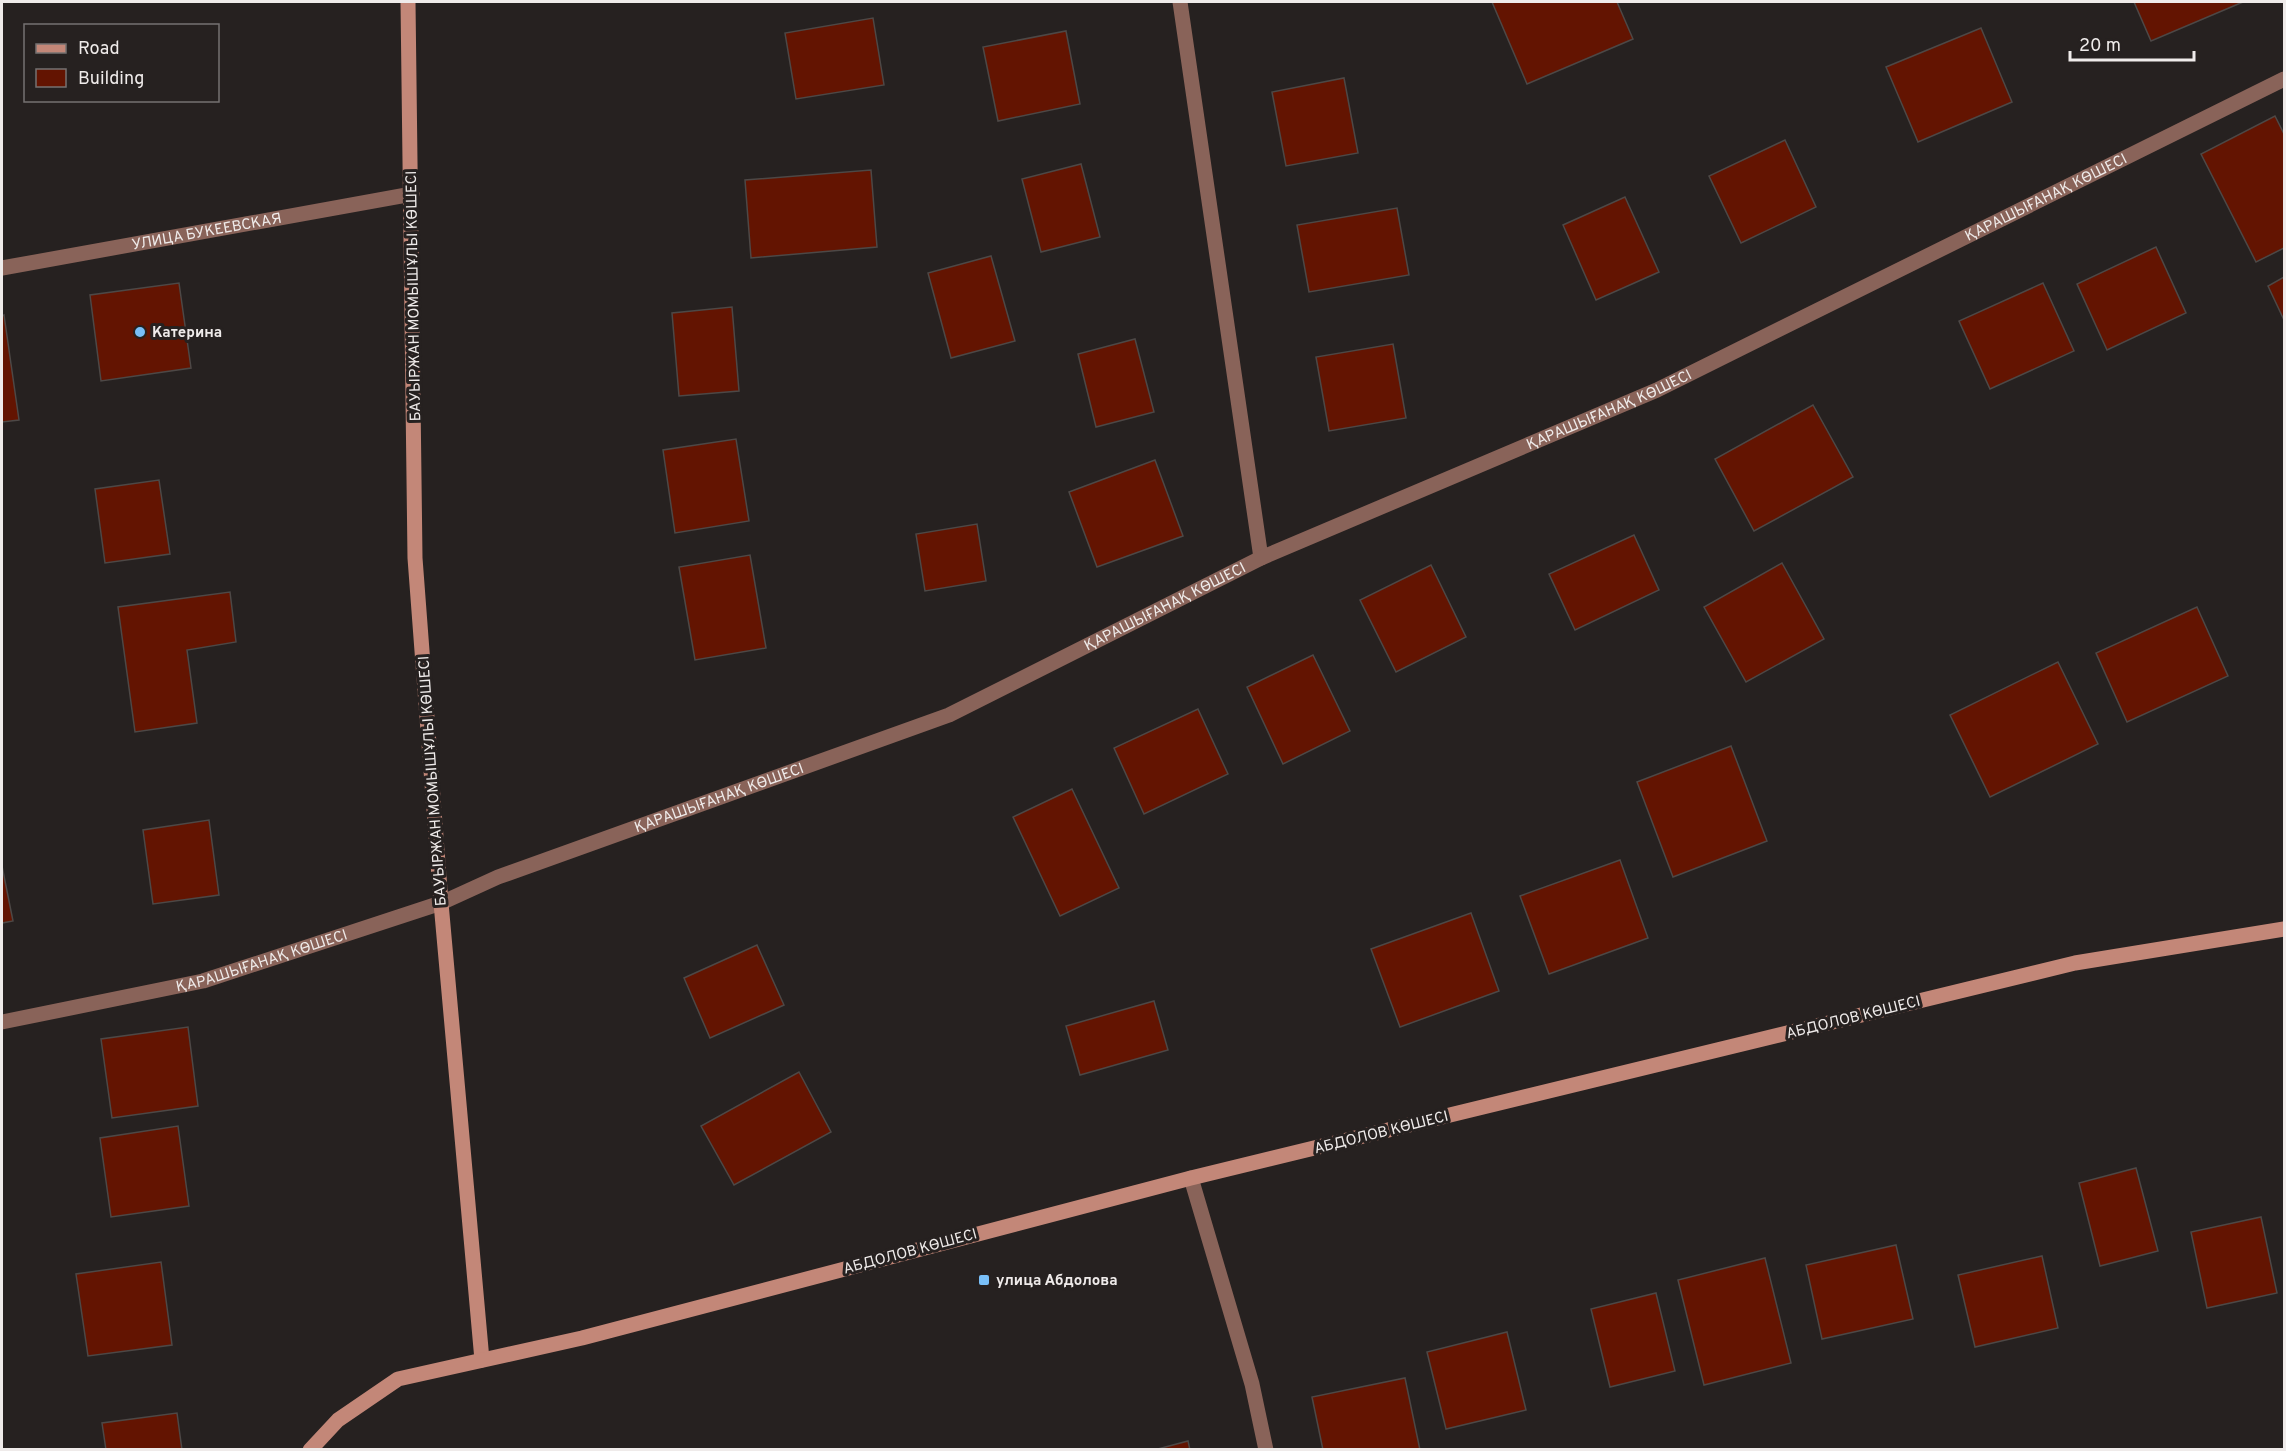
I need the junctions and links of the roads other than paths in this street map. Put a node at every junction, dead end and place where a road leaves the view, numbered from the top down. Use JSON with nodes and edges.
{"nodes":[{"id":1,"x":408,"y":2,"type":"edge"},
{"id":2,"x":1180,"y":2,"type":"edge"},
{"id":3,"x":2284,"y":79,"type":"edge"},
{"id":4,"x":412,"y":194,"type":"junction"},
{"id":5,"x":2,"y":268,"type":"edge"},
{"id":6,"x":1261,"y":558,"type":"junction"},
{"id":7,"x":441,"y":903,"type":"junction"},
{"id":8,"x":2284,"y":929,"type":"edge"},
{"id":9,"x":2,"y":1022,"type":"edge"},
{"id":10,"x":1191,"y":1178,"type":"junction"},
{"id":11,"x":482,"y":1360,"type":"junction"},
{"id":12,"x":310,"y":1449,"type":"edge"},
{"id":13,"x":1266,"y":1449,"type":"edge"}],
"edges":[{"from":1,"to":4,"type":"street","name":"БАУЫРЖАН МОМЫШҰЛЫ КӨШЕСІ"},
{"from":2,"to":6,"type":"street"},
{"from":3,"to":6,"type":"street","name":"ҚАРАШЫҒАНАҚ КӨШЕСІ"},
{"from":4,"to":5,"type":"street","name":"УЛИЦА БУКЕЕВСКАЯ"},
{"from":4,"to":7,"type":"street","name":"БАУЫРЖАН МОМЫШҰЛЫ КӨШЕСІ"},
{"from":6,"to":7,"type":"street","name":"ҚАРАШЫҒАНАҚ КӨШЕСІ"},
{"from":7,"to":9,"type":"street","name":"ҚАРАШЫҒАНАҚ КӨШЕСІ"},
{"from":7,"to":11,"type":"street","name":"БАУЫРЖАН МОМЫШҰЛЫ КӨШЕСІ"},
{"from":8,"to":10,"type":"street","name":"АБДОЛОВ КӨШЕСІ"},
{"from":10,"to":11,"type":"street","name":"АБДОЛОВ КӨШЕСІ"},
{"from":10,"to":13,"type":"street"},
{"from":11,"to":12,"type":"street"}]}
